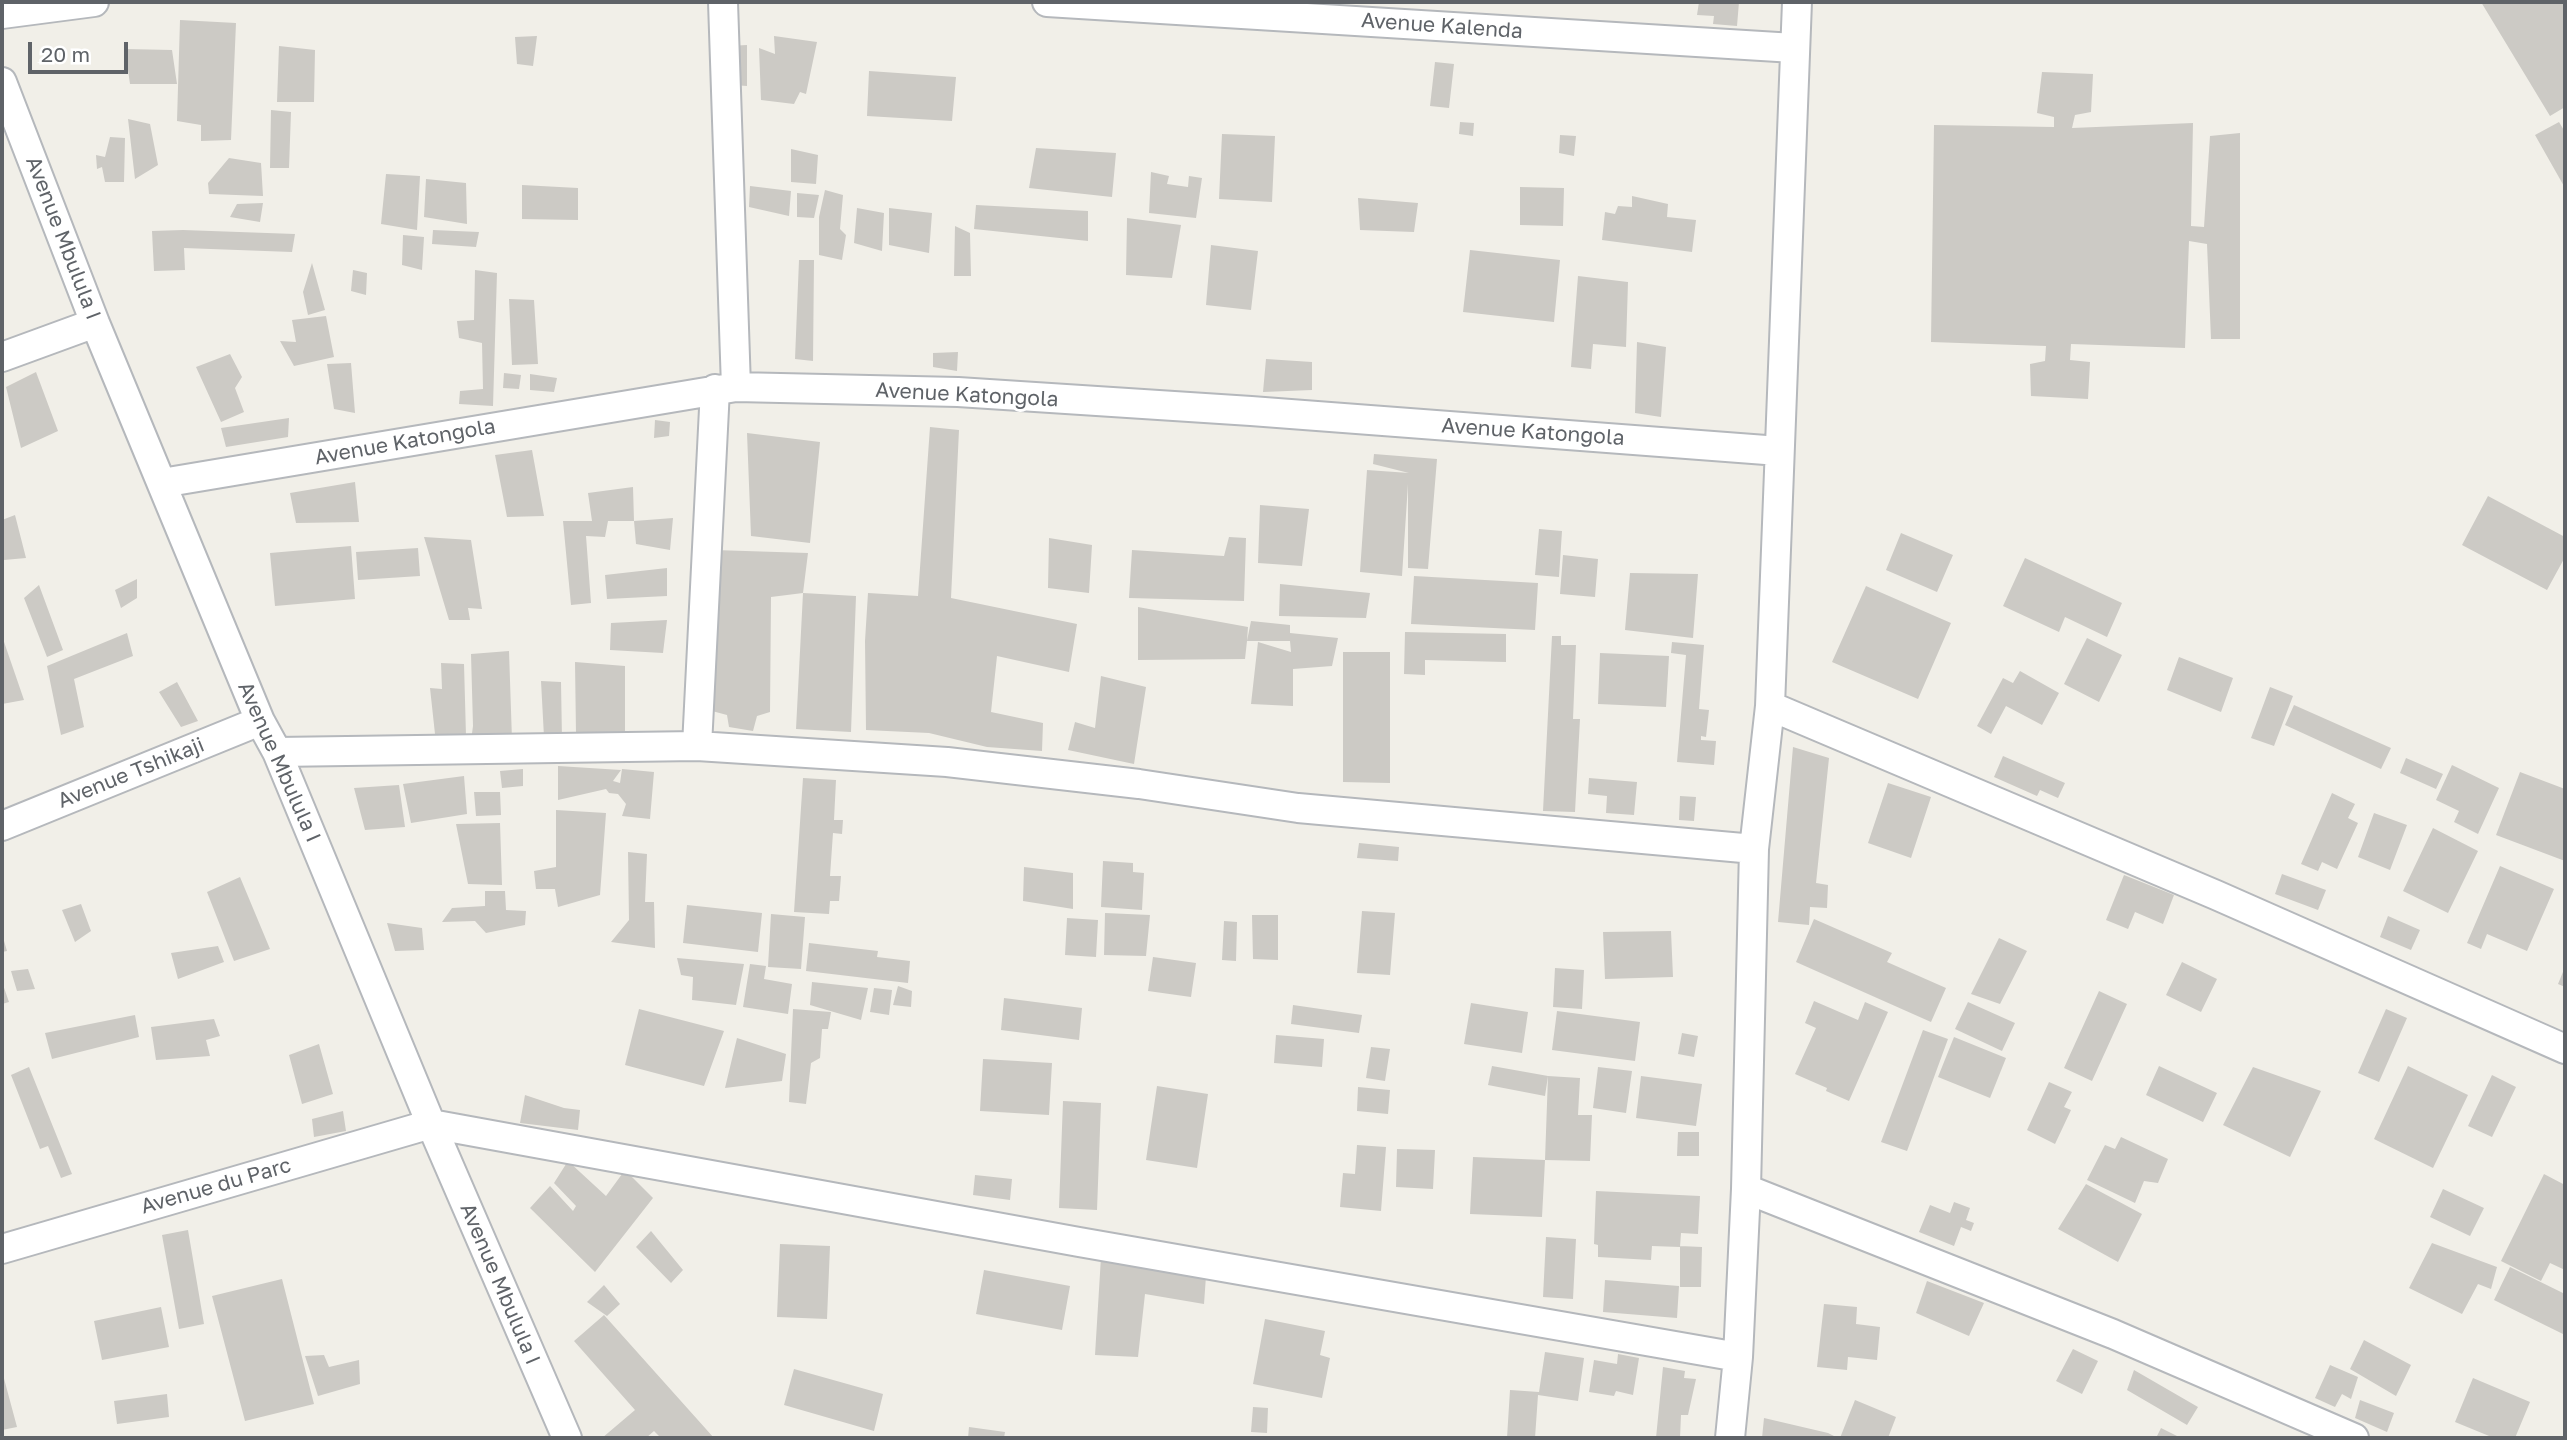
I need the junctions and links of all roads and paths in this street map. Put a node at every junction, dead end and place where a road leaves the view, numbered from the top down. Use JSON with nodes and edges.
{"nodes":[{"id":1,"x":94,"y":2,"type":"edge"},
{"id":2,"x":723,"y":2,"type":"edge"},
{"id":3,"x":1047,"y":2,"type":"edge"},
{"id":4,"x":1797,"y":2,"type":"edge"},
{"id":5,"x":2,"y":14,"type":"edge"},
{"id":6,"x":1794,"y":48,"type":"junction"},
{"id":7,"x":2,"y":82,"type":"edge"},
{"id":8,"x":95,"y":323,"type":"junction"},
{"id":9,"x":2,"y":357,"type":"edge"},
{"id":10,"x":725,"y":388,"type":"junction"},
{"id":11,"x":1779,"y":451,"type":"junction"},
{"id":12,"x":162,"y":483,"type":"junction"},
{"id":13,"x":1770,"y":706,"type":"junction"},
{"id":14,"x":260,"y":721,"type":"junction"},
{"id":15,"x":697,"y":746,"type":"junction"},
{"id":16,"x":277,"y":752,"type":"junction"},
{"id":17,"x":2,"y":826,"type":"edge"},
{"id":18,"x":1754,"y":849,"type":"junction"},
{"id":19,"x":2565,"y":1049,"type":"edge"},
{"id":20,"x":430,"y":1124,"type":"junction"},
{"id":21,"x":1746,"y":1189,"type":"junction"},
{"id":22,"x":2,"y":1248,"type":"edge"},
{"id":23,"x":1738,"y":1357,"type":"junction"},
{"id":24,"x":567,"y":1438,"type":"edge"},
{"id":25,"x":1731,"y":1438,"type":"edge"},
{"id":26,"x":2354,"y":1438,"type":"edge"}],
"edges":[{"from":1,"to":5,"type":"street"},
{"from":2,"to":10,"type":"street"},
{"from":3,"to":6,"type":"street","name":"Avenue Kalenda"},
{"from":4,"to":6,"type":"street"},
{"from":6,"to":11,"type":"street"},
{"from":7,"to":8,"type":"street","name":"Avenue Mbulula I"},
{"from":8,"to":9,"type":"street"},
{"from":8,"to":12,"type":"street","name":"Avenue Mbulula I"},
{"from":10,"to":11,"type":"street","name":"Avenue Katongola"},
{"from":10,"to":12,"type":"street","name":"Avenue Katongola"},
{"from":10,"to":15,"type":"street"},
{"from":11,"to":13,"type":"street"},
{"from":12,"to":14,"type":"street","name":"Avenue Mbulula I"},
{"from":13,"to":18,"type":"street"},
{"from":13,"to":19,"type":"street"},
{"from":14,"to":16,"type":"street","name":"Avenue Mbulula I"},
{"from":14,"to":17,"type":"street","name":"Avenue Tshikaji"},
{"from":15,"to":16,"type":"street"},
{"from":15,"to":18,"type":"street"},
{"from":16,"to":20,"type":"street","name":"Avenue Mbulula I"},
{"from":18,"to":21,"type":"street"},
{"from":20,"to":22,"type":"street","name":"Avenue du Parc"},
{"from":20,"to":23,"type":"street"},
{"from":20,"to":24,"type":"street","name":"Avenue Mbulula I"},
{"from":21,"to":23,"type":"street"},
{"from":21,"to":26,"type":"street"},
{"from":23,"to":25,"type":"street"}]}
